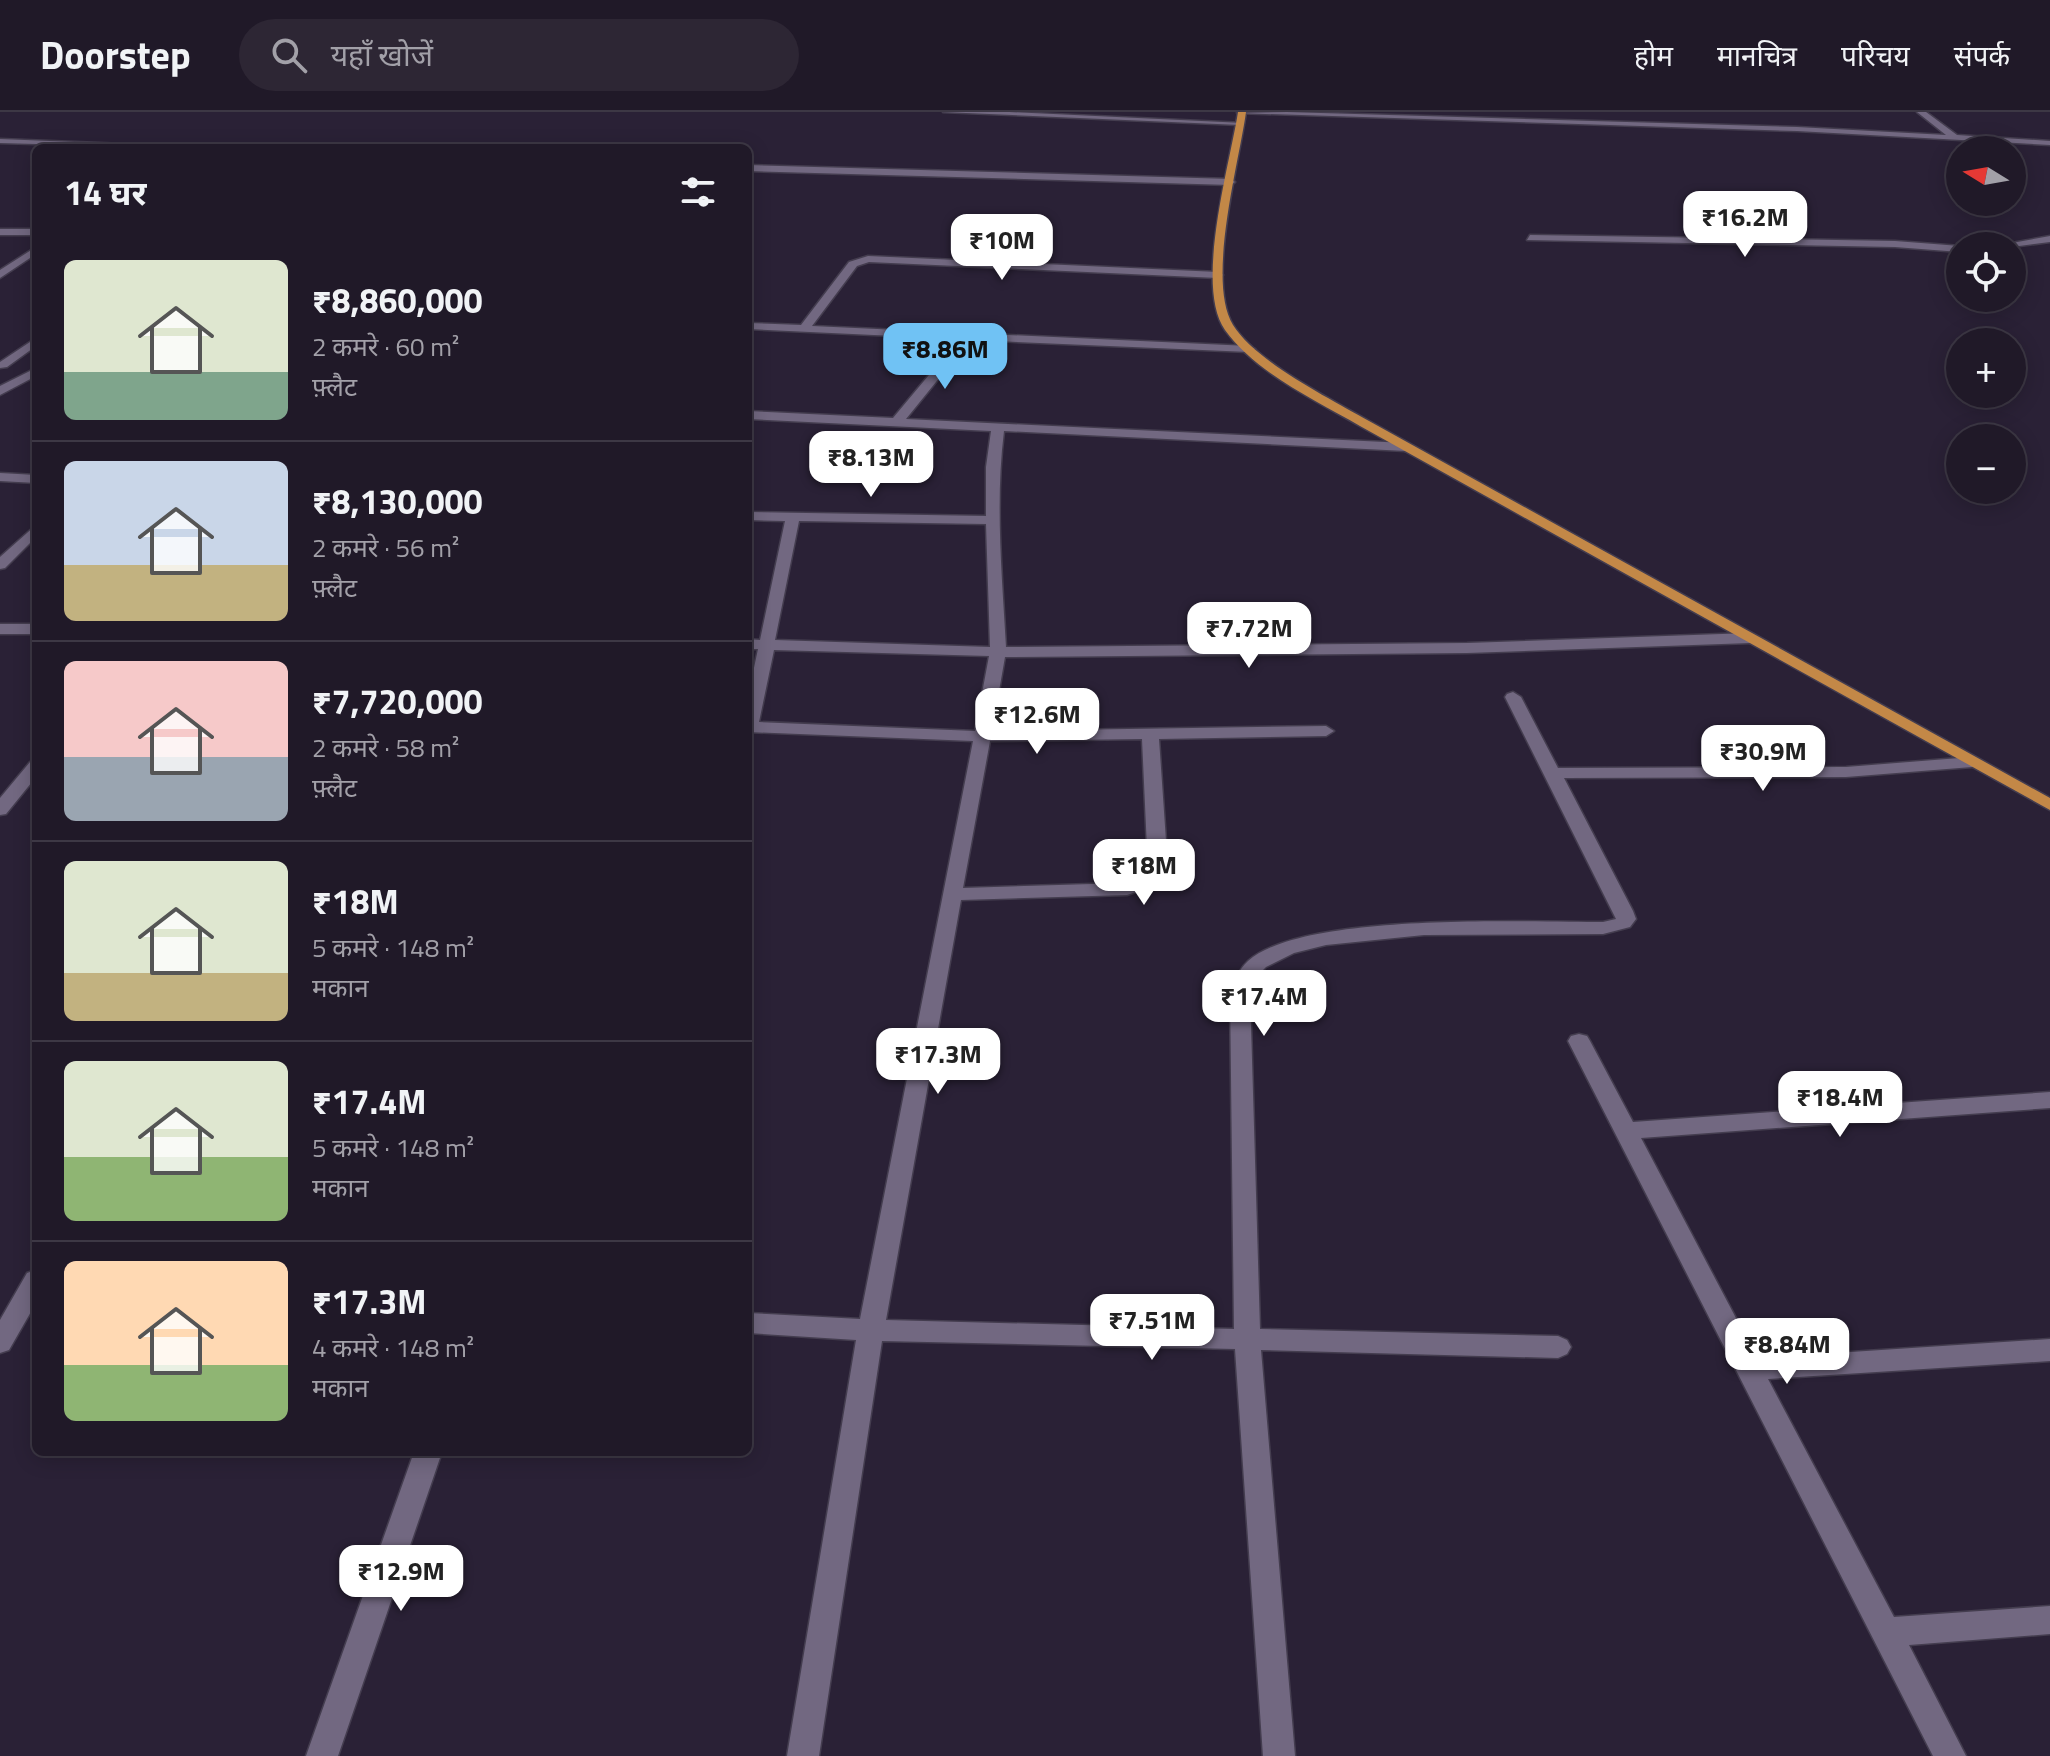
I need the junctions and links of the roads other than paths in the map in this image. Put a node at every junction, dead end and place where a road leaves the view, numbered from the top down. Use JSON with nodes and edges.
{"nodes":[{"id":1,"x":947,"y":112,"type":"edge"},
{"id":2,"x":1921,"y":112,"type":"edge"},
{"id":3,"x":1241,"y":116,"type":"edge"},
{"id":4,"x":1953,"y":136,"type":"edge"},
{"id":5,"x":1946,"y":137,"type":"edge"},
{"id":6,"x":0,"y":141,"type":"edge"},
{"id":7,"x":2026,"y":142,"type":"edge"},
{"id":8,"x":2050,"y":143,"type":"edge"},
{"id":9,"x":75,"y":144,"type":"edge"},
{"id":10,"x":752,"y":168,"type":"edge"},
{"id":11,"x":1231,"y":182,"type":"junction"},
{"id":12,"x":0,"y":232,"type":"edge"},
{"id":13,"x":32,"y":232,"type":"edge"},
{"id":14,"x":1530,"y":238,"type":"dead end"},
{"id":15,"x":2050,"y":239,"type":"edge"},
{"id":16,"x":2026,"y":242,"type":"edge"},
{"id":17,"x":1946,"y":248,"type":"edge"},
{"id":18,"x":32,"y":253,"type":"edge"},
{"id":19,"x":0,"y":275,"type":"edge"},
{"id":20,"x":1218,"y":275,"type":"junction"},
{"id":21,"x":752,"y":326,"type":"edge"},
{"id":22,"x":804,"y":329,"type":"junction"},
{"id":23,"x":966,"y":337,"type":"junction"},
{"id":24,"x":32,"y":344,"type":"edge"},
{"id":25,"x":1249,"y":349,"type":"junction"},
{"id":26,"x":2,"y":365,"type":"edge"},
{"id":27,"x":32,"y":369,"type":"edge"},
{"id":28,"x":32,"y":371,"type":"edge"},
{"id":29,"x":0,"y":391,"type":"edge"},
{"id":30,"x":752,"y":415,"type":"edge"},
{"id":31,"x":896,"y":423,"type":"junction"},
{"id":32,"x":998,"y":427,"type":"junction"},
{"id":33,"x":1406,"y":447,"type":"junction"},
{"id":34,"x":0,"y":477,"type":"edge"},
{"id":35,"x":32,"y":479,"type":"edge"},
{"id":36,"x":752,"y":516,"type":"edge"},
{"id":37,"x":793,"y":516,"type":"junction"},
{"id":38,"x":993,"y":520,"type":"junction"},
{"id":39,"x":32,"y":533,"type":"edge"},
{"id":40,"x":0,"y":565,"type":"edge"},
{"id":41,"x":0,"y":629,"type":"edge"},
{"id":42,"x":32,"y":629,"type":"edge"},
{"id":43,"x":1750,"y":638,"type":"junction"},
{"id":44,"x":752,"y":644,"type":"edge"},
{"id":45,"x":766,"y":644,"type":"junction"},
{"id":46,"x":998,"y":652,"type":"junction"},
{"id":47,"x":1513,"y":697,"type":"dead end"},
{"id":48,"x":752,"y":712,"type":"edge"},
{"id":49,"x":752,"y":727,"type":"edge"},
{"id":50,"x":1326,"y":731,"type":"dead end"},
{"id":51,"x":1150,"y":735,"type":"junction"},
{"id":52,"x":982,"y":736,"type":"junction"},
{"id":53,"x":1972,"y":762,"type":"junction"},
{"id":54,"x":32,"y":771,"type":"edge"},
{"id":55,"x":1551,"y":773,"type":"junction"},
{"id":56,"x":2050,"y":805,"type":"edge"},
{"id":57,"x":0,"y":810,"type":"edge"},
{"id":58,"x":953,"y":894,"type":"junction"},
{"id":59,"x":1579,"y":1041,"type":"dead end"},
{"id":60,"x":2050,"y":1100,"type":"edge"},
{"id":61,"x":1626,"y":1131,"type":"junction"},
{"id":62,"x":32,"y":1286,"type":"edge"},
{"id":63,"x":19,"y":1307,"type":"edge"},
{"id":64,"x":752,"y":1323,"type":"edge"},
{"id":65,"x":871,"y":1330,"type":"junction"},
{"id":66,"x":1247,"y":1339,"type":"junction"},
{"id":67,"x":0,"y":1343,"type":"edge"},
{"id":68,"x":1558,"y":1347,"type":"dead end"},
{"id":69,"x":2050,"y":1350,"type":"edge"},
{"id":70,"x":1750,"y":1369,"type":"junction"},
{"id":71,"x":427,"y":1456,"type":"edge"},
{"id":72,"x":2050,"y":1620,"type":"edge"},
{"id":73,"x":1886,"y":1632,"type":"junction"},
{"id":74,"x":322,"y":1756,"type":"edge"},
{"id":75,"x":803,"y":1756,"type":"edge"},
{"id":76,"x":1279,"y":1756,"type":"edge"},
{"id":77,"x":1950,"y":1756,"type":"edge"}],
"edges":[{"from":1,"to":3,"type":"street"},
{"from":2,"to":4,"type":"street"},
{"from":3,"to":5,"type":"street"},
{"from":3,"to":11,"type":"main road"},
{"from":6,"to":9,"type":"street"},
{"from":7,"to":8,"type":"street"},
{"from":10,"to":11,"type":"street"},
{"from":11,"to":20,"type":"main road"},
{"from":12,"to":13,"type":"street"},
{"from":14,"to":17,"type":"street"},
{"from":15,"to":16,"type":"street"},
{"from":18,"to":19,"type":"street"},
{"from":20,"to":22,"type":"street"},
{"from":20,"to":25,"type":"main road"},
{"from":21,"to":22,"type":"street"},
{"from":22,"to":23,"type":"street"},
{"from":23,"to":25,"type":"street"},
{"from":23,"to":31,"type":"street"},
{"from":24,"to":26,"type":"street"},
{"from":25,"to":33,"type":"main road"},
{"from":26,"to":27,"type":"street"},
{"from":28,"to":29,"type":"street"},
{"from":30,"to":31,"type":"street"},
{"from":31,"to":32,"type":"street"},
{"from":32,"to":33,"type":"street"},
{"from":32,"to":38,"type":"street"},
{"from":33,"to":43,"type":"main road"},
{"from":34,"to":35,"type":"street"},
{"from":36,"to":37,"type":"street"},
{"from":37,"to":38,"type":"street"},
{"from":37,"to":45,"type":"street"},
{"from":38,"to":46,"type":"street"},
{"from":39,"to":40,"type":"street"},
{"from":41,"to":42,"type":"street"},
{"from":43,"to":46,"type":"street"},
{"from":43,"to":53,"type":"main road"},
{"from":44,"to":45,"type":"street"},
{"from":45,"to":46,"type":"street"},
{"from":45,"to":48,"type":"street"},
{"from":46,"to":52,"type":"street"},
{"from":47,"to":55,"type":"street"},
{"from":49,"to":52,"type":"street"},
{"from":50,"to":51,"type":"street"},
{"from":51,"to":52,"type":"street"},
{"from":51,"to":58,"type":"street"},
{"from":52,"to":58,"type":"street"},
{"from":53,"to":55,"type":"street"},
{"from":53,"to":56,"type":"main road"},
{"from":54,"to":57,"type":"street"},
{"from":55,"to":66,"type":"street"},
{"from":58,"to":65,"type":"street"},
{"from":59,"to":61,"type":"street"},
{"from":60,"to":61,"type":"street"},
{"from":61,"to":70,"type":"street"},
{"from":62,"to":63,"type":"street"},
{"from":63,"to":67,"type":"street"},
{"from":64,"to":65,"type":"street"},
{"from":65,"to":66,"type":"street"},
{"from":65,"to":75,"type":"street"},
{"from":66,"to":68,"type":"street"},
{"from":66,"to":76,"type":"street"},
{"from":69,"to":70,"type":"street"},
{"from":70,"to":73,"type":"street"},
{"from":71,"to":74,"type":"street"},
{"from":72,"to":73,"type":"street"},
{"from":73,"to":77,"type":"street"}]}
